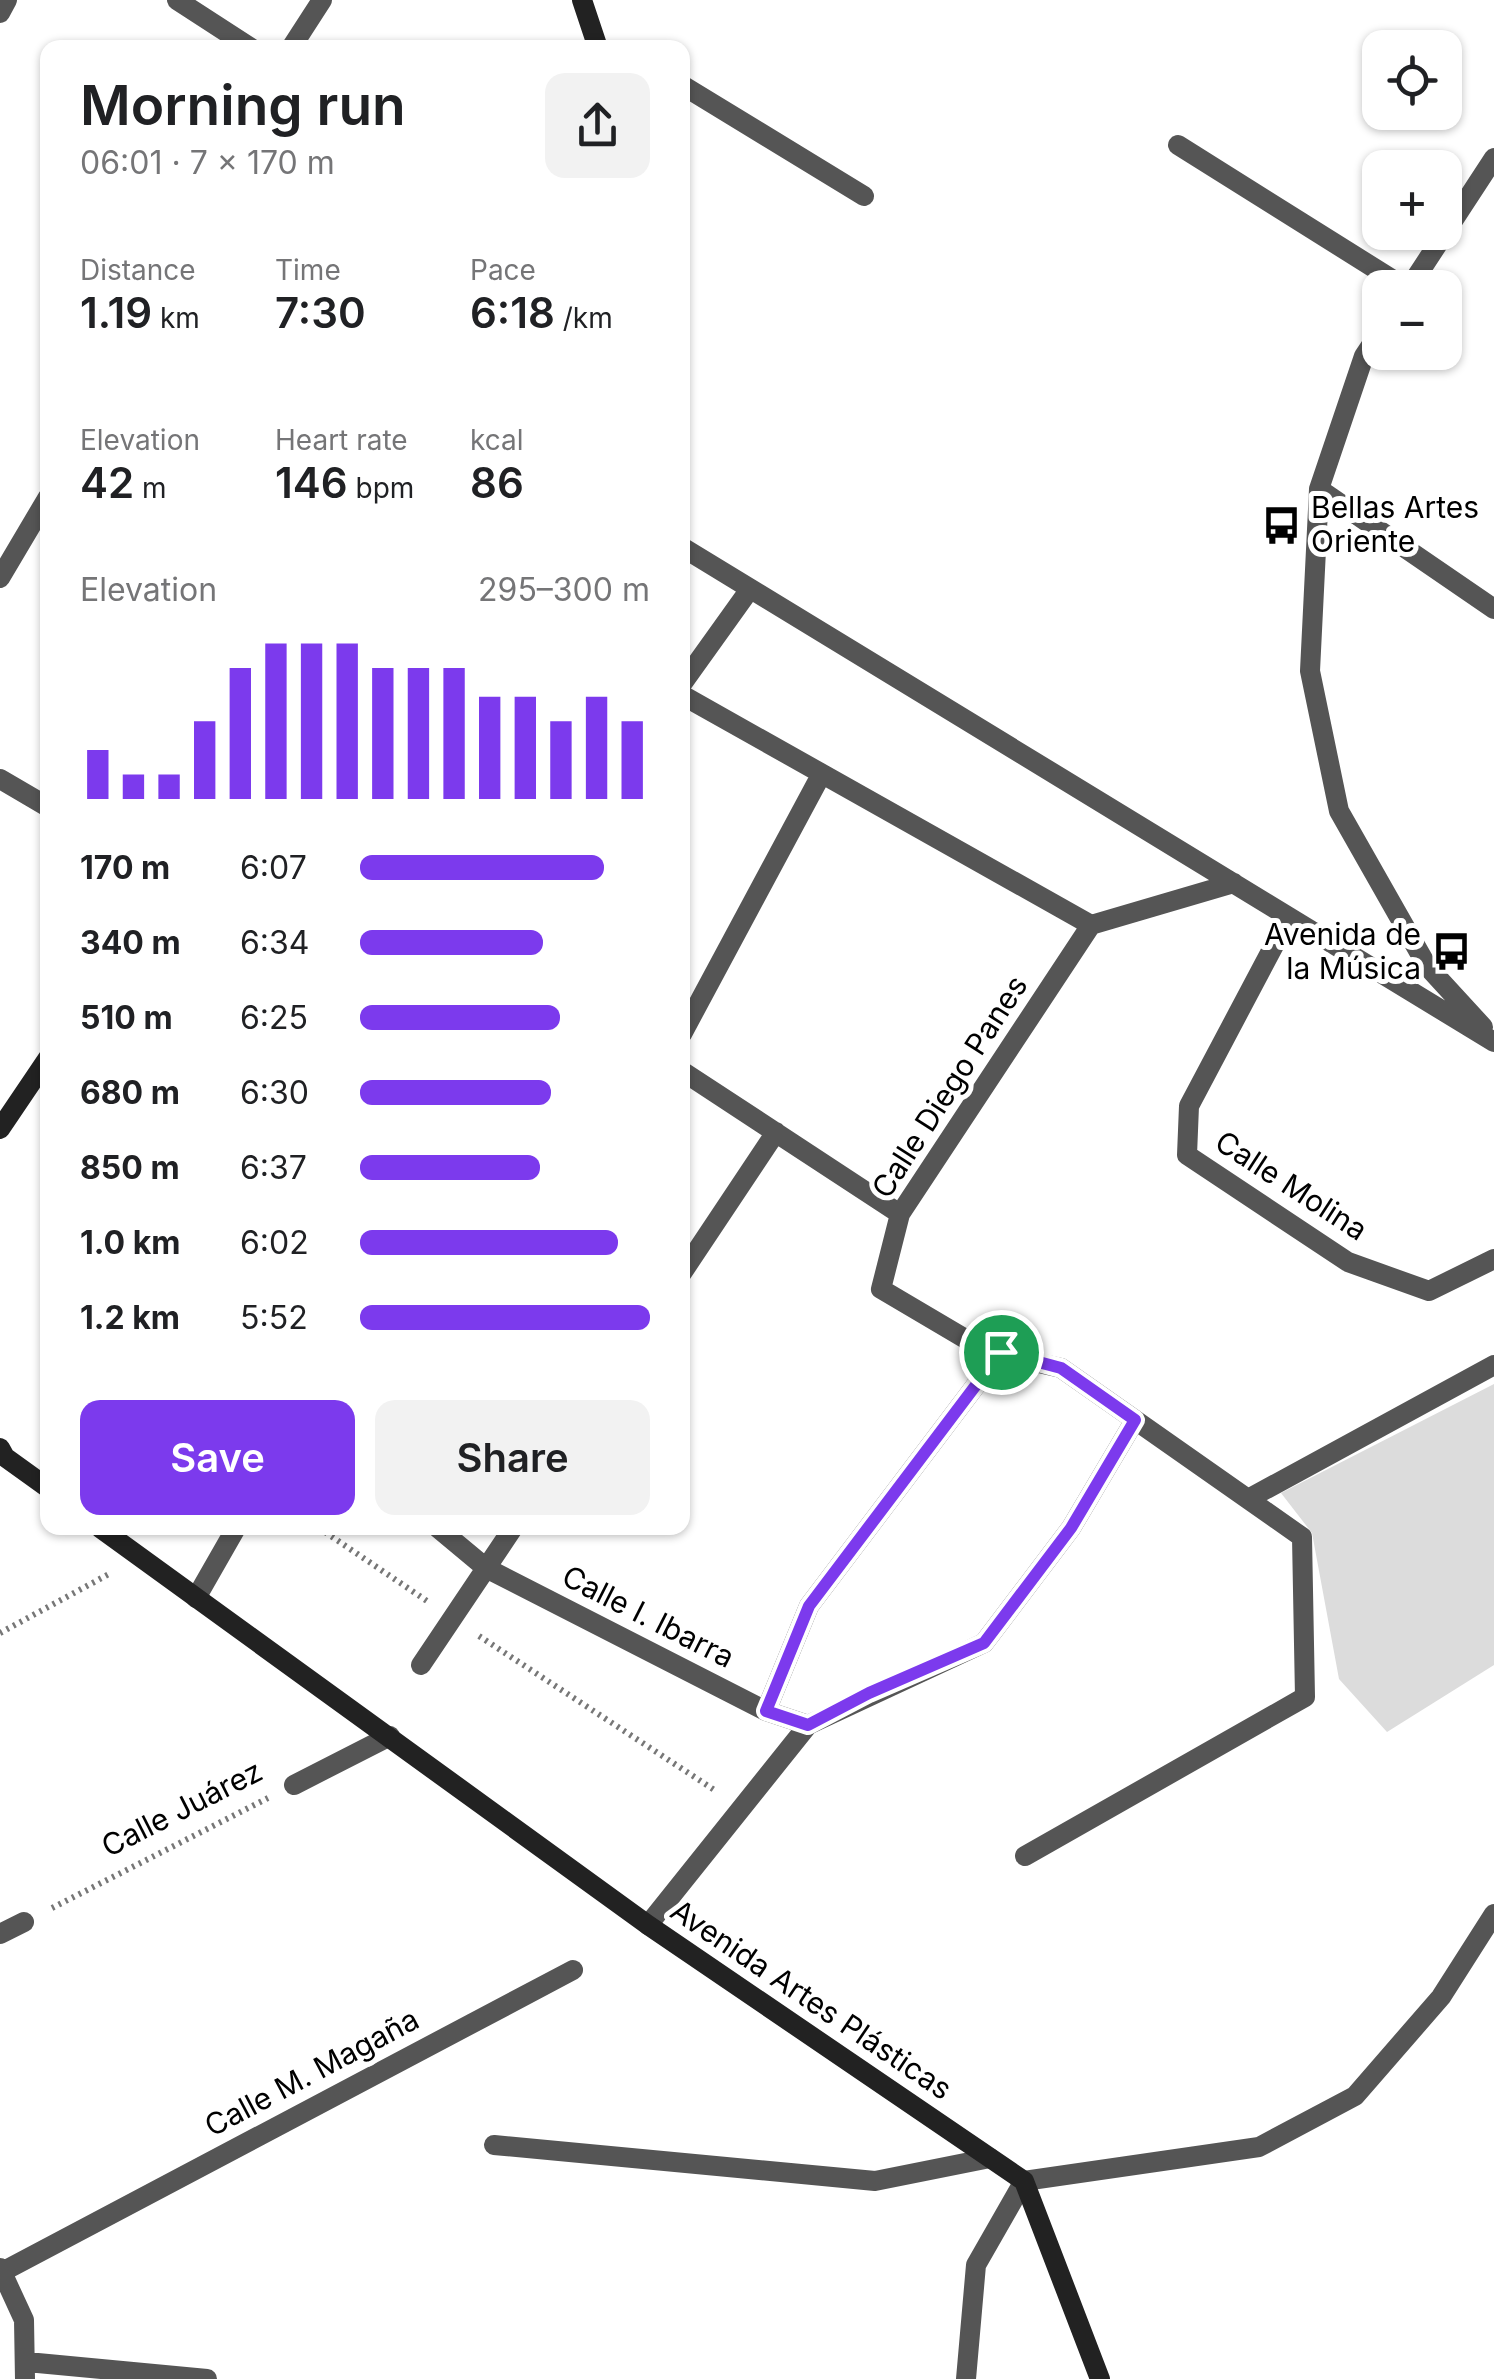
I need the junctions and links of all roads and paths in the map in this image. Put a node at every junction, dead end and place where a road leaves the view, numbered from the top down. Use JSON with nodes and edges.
{"nodes":[{"id":1,"x":7,"y":0,"type":"edge"},
{"id":2,"x":177,"y":0,"type":"edge"},
{"id":3,"x":322,"y":0,"type":"edge"},
{"id":4,"x":582,"y":0,"type":"edge"},
{"id":5,"x":0,"y":13,"type":"edge"},
{"id":6,"x":239,"y":40,"type":"edge"},
{"id":7,"x":296,"y":40,"type":"edge"},
{"id":8,"x":595,"y":40,"type":"edge"},
{"id":9,"x":690,"y":89,"type":"edge"},
{"id":10,"x":1178,"y":145,"type":"dead end"},
{"id":11,"x":1494,"y":158,"type":"edge"},
{"id":12,"x":864,"y":196,"type":"dead end"},
{"id":13,"x":1379,"y":270,"type":"edge"},
{"id":14,"x":1420,"y":270,"type":"edge"},
{"id":15,"x":1362,"y":362,"type":"edge"},
{"id":16,"x":1319,"y":489,"type":"junction"},
{"id":17,"x":40,"y":511,"type":"edge"},
{"id":18,"x":690,"y":552,"type":"edge"},
{"id":19,"x":0,"y":578,"type":"edge"},
{"id":20,"x":750,"y":589,"type":"junction"},
{"id":21,"x":1494,"y":609,"type":"edge"},
{"id":22,"x":690,"y":673,"type":"edge"},
{"id":23,"x":690,"y":700,"type":"edge"},
{"id":24,"x":822,"y":776,"type":"junction"},
{"id":25,"x":0,"y":779,"type":"edge"},
{"id":26,"x":40,"y":802,"type":"edge"},
{"id":27,"x":1234,"y":883,"type":"junction"},
{"id":28,"x":1289,"y":916,"type":"junction"},
{"id":29,"x":1091,"y":925,"type":"junction"},
{"id":30,"x":690,"y":1019,"type":"edge"},
{"id":31,"x":1494,"y":1041,"type":"edge"},
{"id":32,"x":40,"y":1070,"type":"edge"},
{"id":33,"x":690,"y":1076,"type":"edge"},
{"id":34,"x":0,"y":1128,"type":"edge"},
{"id":35,"x":776,"y":1132,"type":"junction"},
{"id":36,"x":900,"y":1214,"type":"junction"},
{"id":37,"x":1494,"y":1259,"type":"edge"},
{"id":38,"x":690,"y":1261,"type":"edge"},
{"id":39,"x":994,"y":1352,"type":"junction"},
{"id":40,"x":1494,"y":1366,"type":"edge"},
{"id":41,"x":1135,"y":1420,"type":"junction"},
{"id":42,"x":2,"y":1454,"type":"edge"},
{"id":43,"x":40,"y":1482,"type":"edge"},
{"id":44,"x":1248,"y":1499,"type":"junction"},
{"id":45,"x":110,"y":1535,"type":"edge"},
{"id":46,"x":232,"y":1535,"type":"edge"},
{"id":47,"x":329,"y":1535,"type":"edge"},
{"id":48,"x":446,"y":1535,"type":"edge"},
{"id":49,"x":508,"y":1535,"type":"edge"},
{"id":50,"x":140,"y":1557,"type":"junction"},
{"id":51,"x":486,"y":1568,"type":"junction"},
{"id":52,"x":196,"y":1598,"type":"junction"},
{"id":53,"x":453,"y":1618,"type":"junction"},
{"id":54,"x":0,"y":1632,"type":"edge"},
{"id":55,"x":421,"y":1665,"type":"dead end"},
{"id":56,"x":766,"y":1711,"type":"junction"},
{"id":57,"x":808,"y":1725,"type":"junction"},
{"id":58,"x":390,"y":1736,"type":"junction"},
{"id":59,"x":294,"y":1785,"type":"joint"},
{"id":60,"x":742,"y":1808,"type":"junction"},
{"id":61,"x":1024,"y":1856,"type":"dead end"},
{"id":62,"x":1494,"y":1914,"type":"edge"},
{"id":63,"x":24,"y":1922,"type":"joint"},
{"id":64,"x":648,"y":1925,"type":"junction"},
{"id":65,"x":0,"y":1934,"type":"edge"},
{"id":66,"x":573,"y":1970,"type":"dead end"},
{"id":67,"x":494,"y":2145,"type":"dead end"},
{"id":68,"x":990,"y":2158,"type":"junction"},
{"id":69,"x":1024,"y":2181,"type":"junction"},
{"id":70,"x":1,"y":2270,"type":"edge"},
{"id":71,"x":26,"y":2371,"type":"edge"},
{"id":72,"x":207,"y":2379,"type":"edge"},
{"id":73,"x":966,"y":2379,"type":"edge"},
{"id":74,"x":1100,"y":2379,"type":"edge"}],
"edges":[{"from":1,"to":5,"type":"street"},
{"from":2,"to":6,"type":"street"},
{"from":3,"to":7,"type":"street"},
{"from":4,"to":8,"type":"street"},
{"from":9,"to":12,"type":"street"},
{"from":10,"to":13,"type":"street"},
{"from":11,"to":14,"type":"street"},
{"from":15,"to":16,"type":"street"},
{"from":16,"to":21,"type":"street"},
{"from":16,"to":31,"type":"street"},
{"from":17,"to":19,"type":"street"},
{"from":18,"to":20,"type":"street"},
{"from":20,"to":22,"type":"street"},
{"from":20,"to":27,"type":"street"},
{"from":23,"to":24,"type":"street"},
{"from":24,"to":29,"type":"street"},
{"from":24,"to":30,"type":"street"},
{"from":25,"to":26,"type":"street"},
{"from":27,"to":28,"type":"street"},
{"from":27,"to":29,"type":"street"},
{"from":28,"to":31,"type":"street"},
{"from":28,"to":37,"type":"street","name":"Calle Molina"},
{"from":29,"to":36,"type":"street","name":"Calle Diego Panes"},
{"from":32,"to":34,"type":"street"},
{"from":33,"to":35,"type":"street"},
{"from":35,"to":36,"type":"street"},
{"from":35,"to":38,"type":"street"},
{"from":36,"to":39,"type":"street","name":"Calle Diego Panes"},
{"from":39,"to":41,"type":"street"},
{"from":39,"to":56,"type":"street"},
{"from":40,"to":44,"type":"street"},
{"from":41,"to":44,"type":"street"},
{"from":41,"to":57,"type":"street"},
{"from":42,"to":43,"type":"street"},
{"from":44,"to":61,"type":"street"},
{"from":45,"to":50,"type":"street","name":"Avenida Artes Plásticas"},
{"from":46,"to":52,"type":"street"},
{"from":47,"to":53,"type":"path"},
{"from":48,"to":51,"type":"street","name":"Calle I. Ibarra"},
{"from":49,"to":51,"type":"street"},
{"from":50,"to":52,"type":"street","name":"Avenida Artes Plásticas"},
{"from":50,"to":54,"type":"path"},
{"from":51,"to":53,"type":"street"},
{"from":51,"to":56,"type":"street","name":"Calle I. Ibarra"},
{"from":52,"to":58,"type":"street","name":"Avenida Artes Plásticas"},
{"from":53,"to":55,"type":"street"},
{"from":53,"to":60,"type":"path"},
{"from":56,"to":57,"type":"street","name":"Calle I. Ibarra"},
{"from":57,"to":60,"type":"street"},
{"from":58,"to":59,"type":"street","name":"Calle Juárez"},
{"from":58,"to":64,"type":"street","name":"Avenida Artes Plásticas"},
{"from":59,"to":63,"type":"path","name":"Calle Juárez"},
{"from":60,"to":64,"type":"street"},
{"from":62,"to":69,"type":"street"},
{"from":63,"to":65,"type":"street"},
{"from":64,"to":68,"type":"street","name":"Avenida Artes Plásticas"},
{"from":66,"to":70,"type":"street","name":"Calle M. Magaña"},
{"from":67,"to":68,"type":"street"},
{"from":68,"to":69,"type":"street","name":"Avenida Artes Plásticas"},
{"from":69,"to":73,"type":"street"},
{"from":69,"to":74,"type":"street"},
{"from":70,"to":71,"type":"street"},
{"from":71,"to":72,"type":"street"}]}
